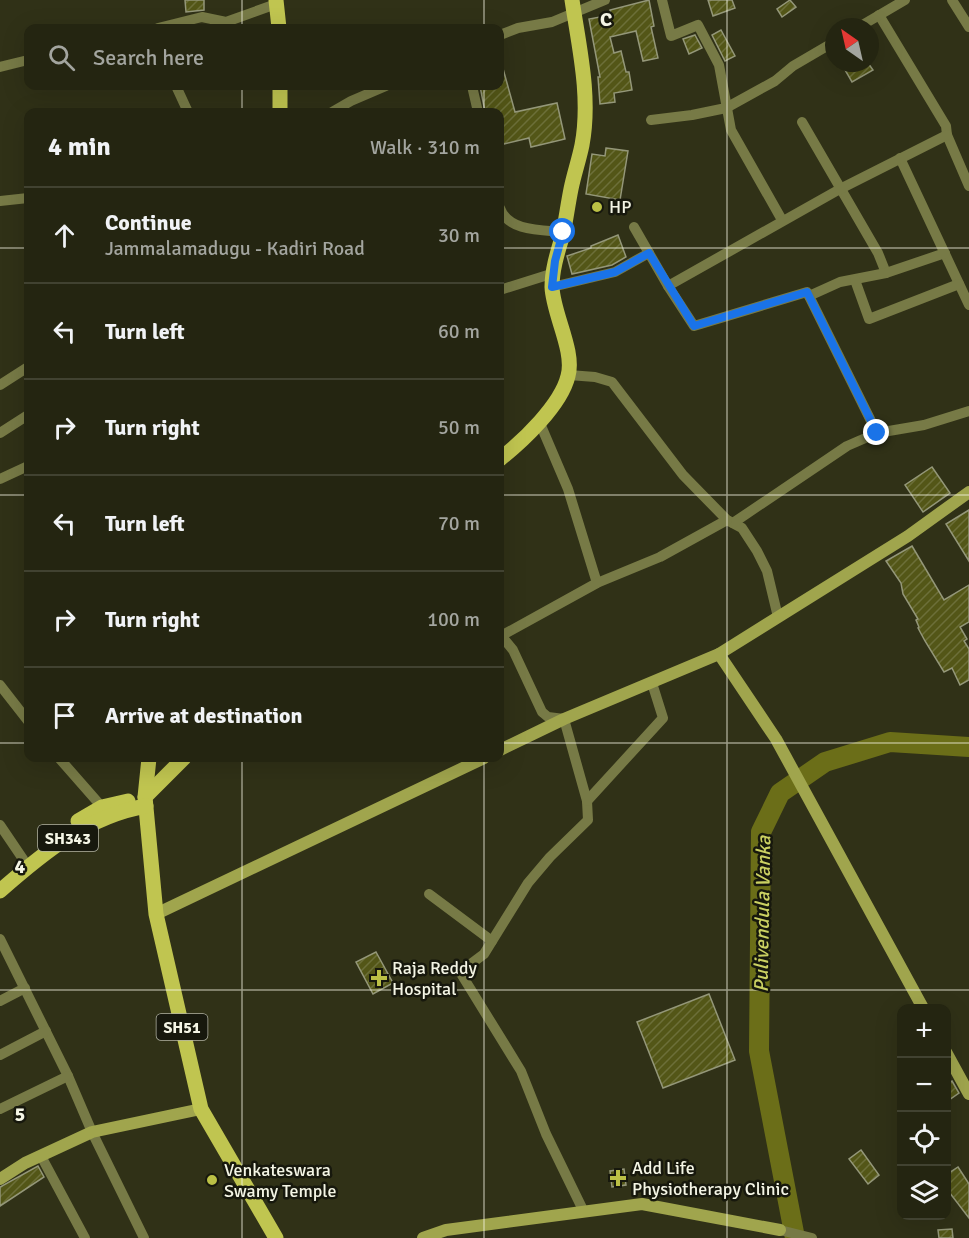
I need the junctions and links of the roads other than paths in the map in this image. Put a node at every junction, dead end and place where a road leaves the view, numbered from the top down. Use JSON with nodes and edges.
{"nodes":[{"id":1,"x":605,"y":0,"type":"edge"},
{"id":2,"x":662,"y":0,"type":"edge"},
{"id":3,"x":905,"y":0,"type":"edge"},
{"id":4,"x":952,"y":0,"type":"edge"},
{"id":5,"x":276,"y":2,"type":"edge"},
{"id":6,"x":573,"y":7,"type":"edge"},
{"id":7,"x":879,"y":15,"type":"junction"},
{"id":8,"x":874,"y":18,"type":"edge"},
{"id":9,"x":177,"y":24,"type":"edge"},
{"id":10,"x":279,"y":24,"type":"edge"},
{"id":11,"x":969,"y":27,"type":"edge"},
{"id":12,"x":504,"y":33,"type":"edge"},
{"id":13,"x":825,"y":47,"type":"edge"},
{"id":14,"x":24,"y":61,"type":"edge"},
{"id":15,"x":0,"y":67,"type":"edge"},
{"id":16,"x":178,"y":90,"type":"edge"},
{"id":17,"x":280,"y":90,"type":"edge"},
{"id":18,"x":377,"y":90,"type":"edge"},
{"id":19,"x":473,"y":90,"type":"edge"},
{"id":20,"x":186,"y":108,"type":"edge"},
{"id":21,"x":280,"y":108,"type":"edge"},
{"id":22,"x":339,"y":108,"type":"edge"},
{"id":23,"x":477,"y":108,"type":"edge"},
{"id":24,"x":726,"y":108,"type":"junction"},
{"id":25,"x":651,"y":120,"type":"dead end"},
{"id":26,"x":801,"y":122,"type":"dead end"},
{"id":27,"x":947,"y":135,"type":"junction"},
{"id":28,"x":900,"y":158,"type":"junction"},
{"id":29,"x":965,"y":166,"type":"edge"},
{"id":30,"x":969,"y":186,"type":"edge"},
{"id":31,"x":840,"y":189,"type":"junction"},
{"id":32,"x":24,"y":198,"type":"edge"},
{"id":33,"x":0,"y":201,"type":"edge"},
{"id":34,"x":504,"y":216,"type":"edge"},
{"id":35,"x":782,"y":220,"type":"junction"},
{"id":36,"x":634,"y":227,"type":"dead end"},
{"id":37,"x":563,"y":232,"type":"junction"},
{"id":38,"x":649,"y":253,"type":"junction"},
{"id":39,"x":945,"y":253,"type":"junction"},
{"id":40,"x":886,"y":273,"type":"junction"},
{"id":41,"x":553,"y":280,"type":"junction"},
{"id":42,"x":855,"y":280,"type":"junction"},
{"id":43,"x":959,"y":284,"type":"junction"},
{"id":44,"x":668,"y":286,"type":"junction"},
{"id":45,"x":504,"y":289,"type":"edge"},
{"id":46,"x":809,"y":296,"type":"junction"},
{"id":47,"x":969,"y":305,"type":"edge"},
{"id":48,"x":24,"y":370,"type":"edge"},
{"id":49,"x":569,"y":375,"type":"junction"},
{"id":50,"x":0,"y":385,"type":"edge"},
{"id":51,"x":969,"y":411,"type":"edge"},
{"id":52,"x":24,"y":418,"type":"edge"},
{"id":53,"x":539,"y":421,"type":"junction"},
{"id":54,"x":0,"y":433,"type":"edge"},
{"id":55,"x":877,"y":433,"type":"junction"},
{"id":56,"x":504,"y":456,"type":"edge"},
{"id":57,"x":24,"y":468,"type":"edge"},
{"id":58,"x":0,"y":479,"type":"edge"},
{"id":59,"x":969,"y":492,"type":"edge"},
{"id":60,"x":730,"y":522,"type":"junction"},
{"id":61,"x":597,"y":583,"type":"junction"},
{"id":62,"x":778,"y":617,"type":"junction"},
{"id":63,"x":504,"y":633,"type":"edge"},
{"id":64,"x":504,"y":640,"type":"edge"},
{"id":65,"x":719,"y":654,"type":"junction"},
{"id":66,"x":652,"y":683,"type":"junction"},
{"id":67,"x":0,"y":685,"type":"edge"},
{"id":68,"x":24,"y":716,"type":"edge"},
{"id":69,"x":564,"y":719,"type":"junction"},
{"id":70,"x":504,"y":748,"type":"edge"},
{"id":71,"x":62,"y":762,"type":"edge"},
{"id":72,"x":148,"y":762,"type":"edge"},
{"id":73,"x":180,"y":762,"type":"edge"},
{"id":74,"x":476,"y":762,"type":"edge"},
{"id":75,"x":587,"y":801,"type":"junction"},
{"id":76,"x":146,"y":802,"type":"junction"},
{"id":77,"x":102,"y":807,"type":"junction"},
{"id":78,"x":0,"y":825,"type":"edge"},
{"id":79,"x":23,"y":859,"type":"junction"},
{"id":80,"x":0,"y":877,"type":"edge"},
{"id":81,"x":0,"y":891,"type":"edge"},
{"id":82,"x":429,"y":894,"type":"dead end"},
{"id":83,"x":156,"y":914,"type":"junction"},
{"id":84,"x":0,"y":939,"type":"edge"},
{"id":85,"x":492,"y":941,"type":"junction"},
{"id":86,"x":25,"y":988,"type":"junction"},
{"id":87,"x":0,"y":1001,"type":"edge"},
{"id":88,"x":920,"y":1004,"type":"edge"},
{"id":89,"x":46,"y":1031,"type":"junction"},
{"id":90,"x":0,"y":1055,"type":"edge"},
{"id":91,"x":949,"y":1058,"type":"edge"},
{"id":92,"x":68,"y":1076,"type":"junction"},
{"id":93,"x":969,"y":1094,"type":"edge"},
{"id":94,"x":201,"y":1108,"type":"junction"},
{"id":95,"x":0,"y":1109,"type":"edge"},
{"id":96,"x":92,"y":1132,"type":"junction"},
{"id":97,"x":41,"y":1156,"type":"junction"},
{"id":98,"x":0,"y":1179,"type":"edge"},
{"id":99,"x":584,"y":1212,"type":"junction"},
{"id":100,"x":780,"y":1230,"type":"joint"},
{"id":101,"x":85,"y":1238,"type":"edge"},
{"id":102,"x":144,"y":1238,"type":"edge"},
{"id":103,"x":276,"y":1238,"type":"edge"},
{"id":104,"x":423,"y":1238,"type":"edge"},
{"id":105,"x":812,"y":1238,"type":"edge"}],
"edges":[{"from":1,"to":6,"type":"street"},
{"from":2,"to":24,"type":"street"},
{"from":3,"to":7,"type":"street"},
{"from":4,"to":11,"type":"street"},
{"from":5,"to":9,"type":"street"},
{"from":5,"to":10,"type":"main road"},
{"from":6,"to":12,"type":"street"},
{"from":6,"to":37,"type":"main road"},
{"from":7,"to":8,"type":"street"},
{"from":7,"to":27,"type":"street"},
{"from":13,"to":24,"type":"street"},
{"from":14,"to":15,"type":"street"},
{"from":16,"to":20,"type":"street"},
{"from":17,"to":21,"type":"main road"},
{"from":18,"to":22,"type":"street"},
{"from":19,"to":23,"type":"street"},
{"from":24,"to":25,"type":"street"},
{"from":24,"to":35,"type":"street"},
{"from":26,"to":31,"type":"street"},
{"from":27,"to":28,"type":"street"},
{"from":27,"to":29,"type":"street"},
{"from":28,"to":31,"type":"street"},
{"from":28,"to":39,"type":"street"},
{"from":29,"to":30,"type":"street"},
{"from":31,"to":35,"type":"street"},
{"from":31,"to":40,"type":"street"},
{"from":32,"to":33,"type":"street"},
{"from":34,"to":37,"type":"street"},
{"from":35,"to":44,"type":"street"},
{"from":36,"to":38,"type":"street"},
{"from":37,"to":41,"type":"main road"},
{"from":38,"to":41,"type":"street"},
{"from":38,"to":44,"type":"street"},
{"from":39,"to":40,"type":"street"},
{"from":39,"to":43,"type":"street"},
{"from":40,"to":42,"type":"street"},
{"from":41,"to":45,"type":"street"},
{"from":41,"to":49,"type":"main road"},
{"from":42,"to":43,"type":"street"},
{"from":42,"to":46,"type":"street"},
{"from":43,"to":47,"type":"street"},
{"from":44,"to":46,"type":"street"},
{"from":46,"to":55,"type":"street"},
{"from":48,"to":50,"type":"street"},
{"from":49,"to":53,"type":"main road"},
{"from":49,"to":60,"type":"street"},
{"from":51,"to":55,"type":"street"},
{"from":52,"to":54,"type":"street"},
{"from":53,"to":56,"type":"main road"},
{"from":53,"to":61,"type":"street"},
{"from":55,"to":60,"type":"street"},
{"from":57,"to":58,"type":"street"},
{"from":59,"to":62,"type":"street"},
{"from":60,"to":61,"type":"street"},
{"from":60,"to":62,"type":"street"},
{"from":61,"to":63,"type":"street"},
{"from":62,"to":65,"type":"street"},
{"from":64,"to":69,"type":"street"},
{"from":65,"to":66,"type":"street"},
{"from":65,"to":88,"type":"street"},
{"from":66,"to":69,"type":"street"},
{"from":66,"to":75,"type":"street"},
{"from":67,"to":68,"type":"street"},
{"from":69,"to":70,"type":"street"},
{"from":69,"to":75,"type":"street"},
{"from":71,"to":77,"type":"street"},
{"from":72,"to":76,"type":"main road"},
{"from":73,"to":76,"type":"main road"},
{"from":74,"to":83,"type":"street"},
{"from":75,"to":85,"type":"street"},
{"from":76,"to":77,"type":"main road","number":"SH343"},
{"from":76,"to":81,"type":"main road","number":"SH343"},
{"from":76,"to":83,"type":"main road","number":"SH51"},
{"from":77,"to":79,"type":"main road","number":"SH343"},
{"from":78,"to":79,"type":"street"},
{"from":79,"to":80,"type":"main road","number":"SH343"},
{"from":82,"to":85,"type":"street"},
{"from":83,"to":94,"type":"main road","number":"SH51"},
{"from":84,"to":86,"type":"street"},
{"from":85,"to":99,"type":"street"},
{"from":86,"to":87,"type":"street"},
{"from":86,"to":89,"type":"street"},
{"from":89,"to":90,"type":"street"},
{"from":89,"to":92,"type":"street"},
{"from":91,"to":93,"type":"street"},
{"from":92,"to":95,"type":"street"},
{"from":92,"to":96,"type":"street"},
{"from":94,"to":96,"type":"street"},
{"from":94,"to":103,"type":"main road","number":"SH51"},
{"from":96,"to":97,"type":"street"},
{"from":96,"to":102,"type":"street"},
{"from":97,"to":98,"type":"street"},
{"from":97,"to":101,"type":"street"},
{"from":99,"to":100,"type":"street"},
{"from":99,"to":104,"type":"street"},
{"from":100,"to":105,"type":"street"}]}
